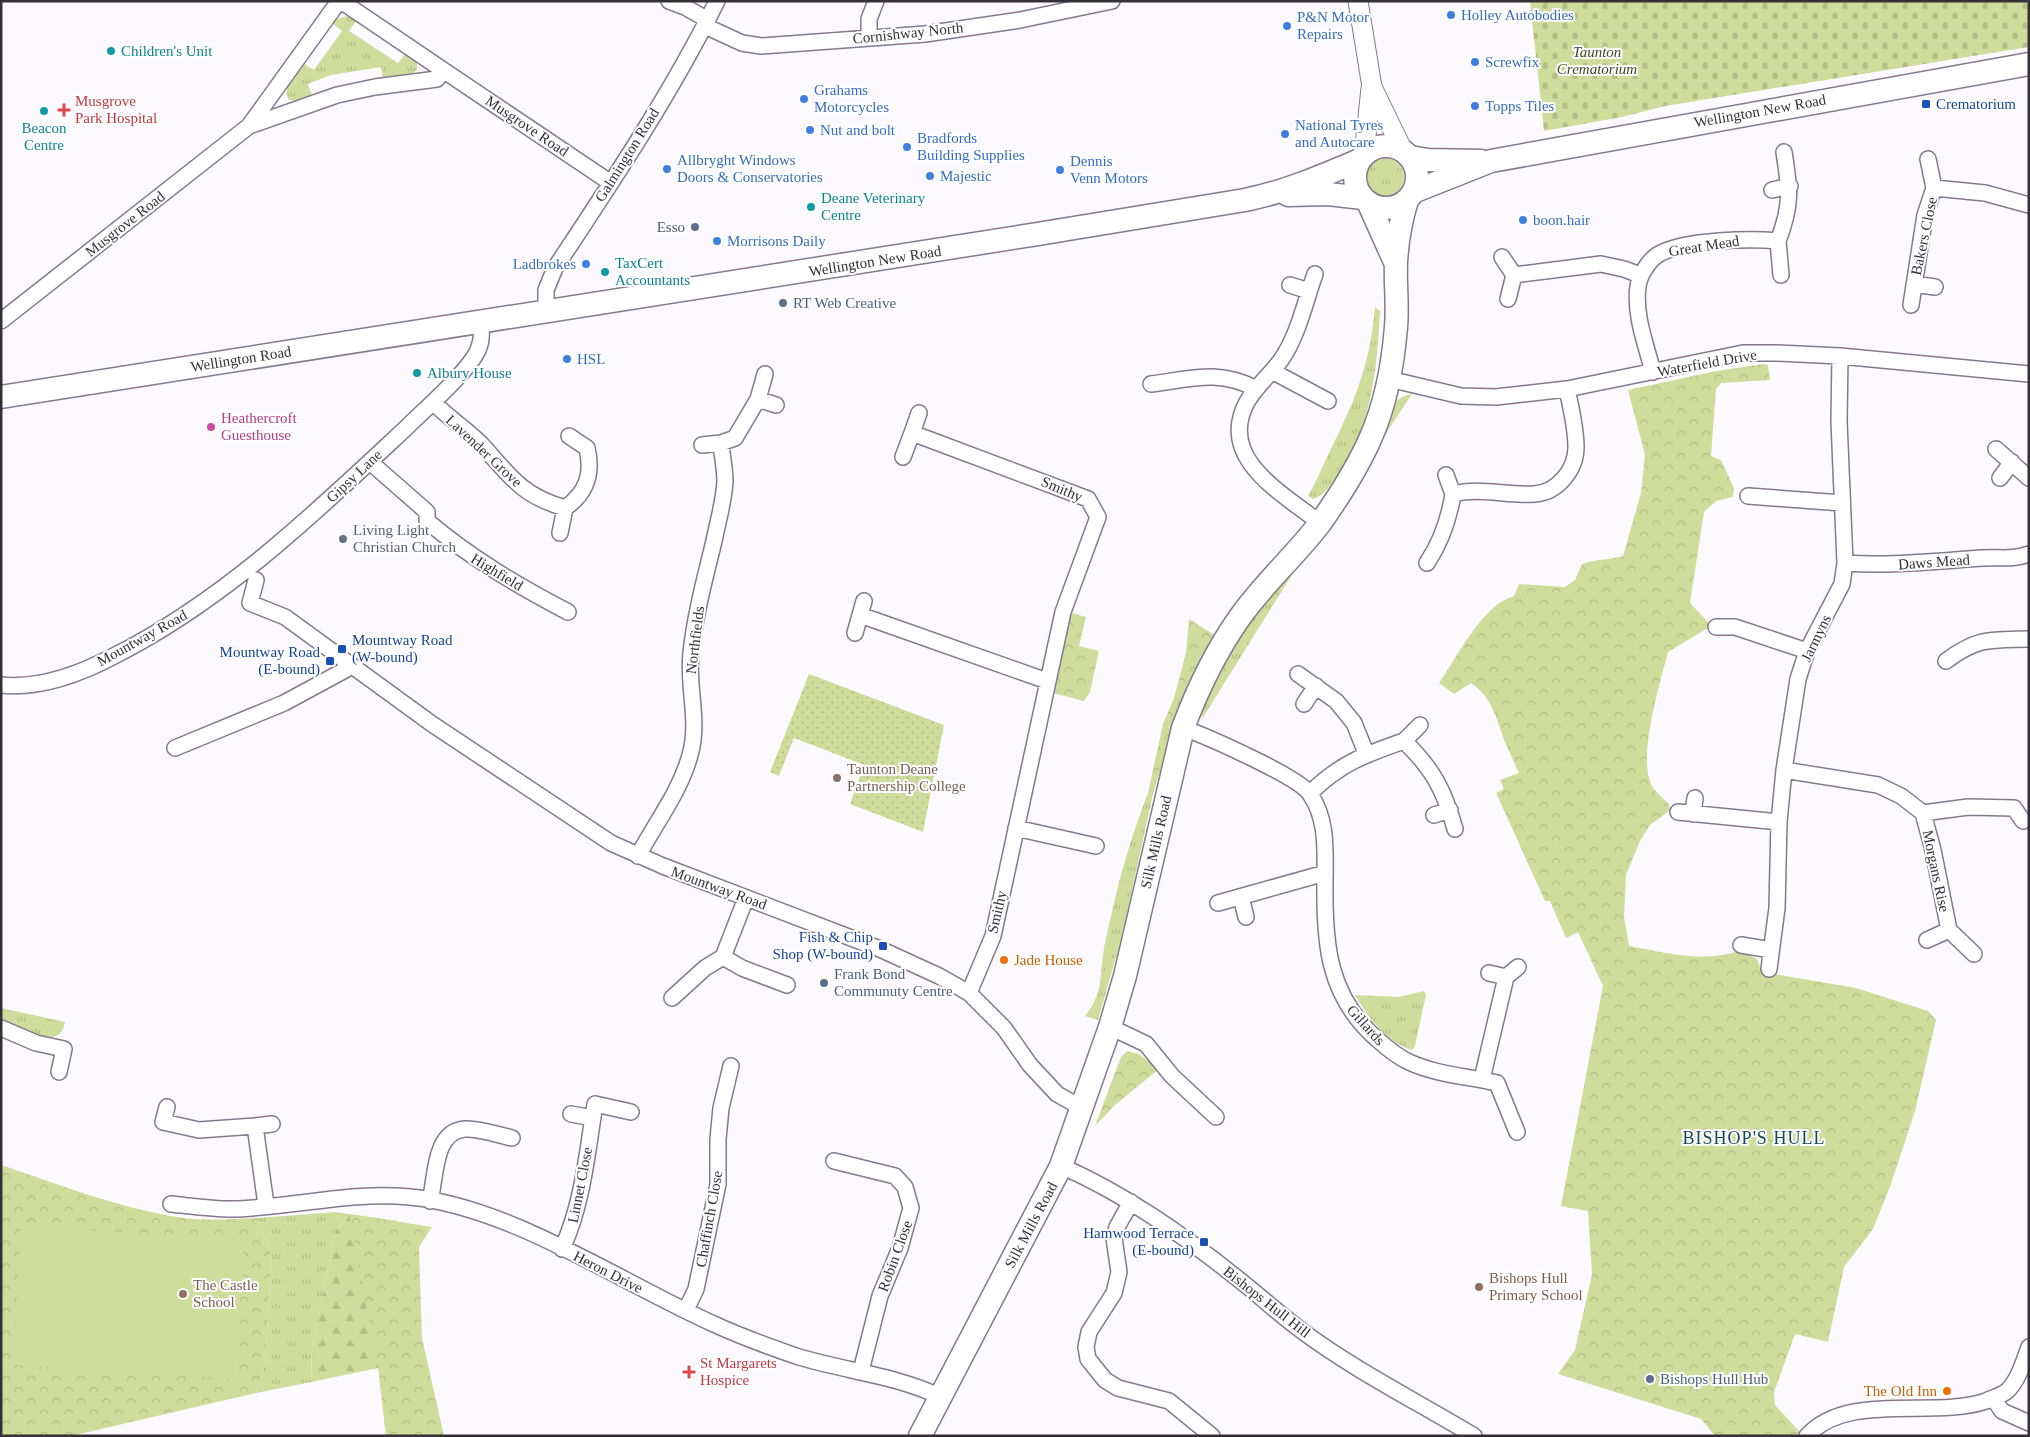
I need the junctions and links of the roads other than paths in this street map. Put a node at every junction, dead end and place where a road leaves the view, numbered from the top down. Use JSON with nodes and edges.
{"nodes":[{"id":1,"x":340,"y":1,"type":"edge"},
{"id":2,"x":669,"y":1,"type":"edge"},
{"id":3,"x":717,"y":1,"type":"edge"},
{"id":4,"x":876,"y":1,"type":"edge"},
{"id":5,"x":1112,"y":1,"type":"edge"},
{"id":6,"x":1358,"y":1,"type":"edge"},
{"id":7,"x":706,"y":23,"type":"junction"},
{"id":8,"x":869,"y":38,"type":"junction"},
{"id":9,"x":2029,"y":64,"type":"edge"},
{"id":10,"x":443,"y":70,"type":"junction"},
{"id":11,"x":1372,"y":87,"type":"junction"},
{"id":12,"x":249,"y":126,"type":"junction"},
{"id":13,"x":1784,"y":152,"type":"dead end"},
{"id":14,"x":1407,"y":154,"type":"junction"},
{"id":15,"x":1362,"y":157,"type":"junction"},
{"id":16,"x":1928,"y":159,"type":"dead end"},
{"id":17,"x":1491,"y":161,"type":"junction"},
{"id":18,"x":611,"y":183,"type":"junction"},
{"id":19,"x":1790,"y":186,"type":"junction"},
{"id":20,"x":1934,"y":188,"type":"junction"},
{"id":21,"x":1772,"y":190,"type":"dead end"},
{"id":22,"x":1270,"y":195,"type":"junction"},
{"id":23,"x":1410,"y":196,"type":"junction"},
{"id":24,"x":1366,"y":200,"type":"junction"},
{"id":25,"x":2029,"y":205,"type":"edge"},
{"id":26,"x":1778,"y":241,"type":"junction"},
{"id":27,"x":1502,"y":257,"type":"dead end"},
{"id":28,"x":1396,"y":263,"type":"junction"},
{"id":29,"x":1315,"y":274,"type":"dead end"},
{"id":30,"x":1514,"y":275,"type":"junction"},
{"id":31,"x":1640,"y":275,"type":"junction"},
{"id":32,"x":1781,"y":275,"type":"dead end"},
{"id":33,"x":1914,"y":284,"type":"junction"},
{"id":34,"x":1290,"y":285,"type":"dead end"},
{"id":35,"x":1935,"y":287,"type":"dead end"},
{"id":36,"x":1309,"y":291,"type":"junction"},
{"id":37,"x":1508,"y":298,"type":"dead end"},
{"id":38,"x":1911,"y":305,"type":"dead end"},
{"id":39,"x":546,"y":310,"type":"junction"},
{"id":40,"x":480,"y":320,"type":"junction"},
{"id":41,"x":1,"y":321,"type":"edge"},
{"id":42,"x":1840,"y":356,"type":"junction"},
{"id":43,"x":1272,"y":371,"type":"junction"},
{"id":44,"x":1653,"y":372,"type":"junction"},
{"id":45,"x":765,"y":374,"type":"dead end"},
{"id":46,"x":2029,"y":374,"type":"edge"},
{"id":47,"x":1389,"y":379,"type":"junction"},
{"id":48,"x":1151,"y":384,"type":"dead end"},
{"id":49,"x":1256,"y":389,"type":"junction"},
{"id":50,"x":1567,"y":390,"type":"junction"},
{"id":51,"x":1,"y":397,"type":"edge"},
{"id":52,"x":758,"y":399,"type":"junction"},
{"id":53,"x":1328,"y":401,"type":"dead end"},
{"id":54,"x":433,"y":402,"type":"junction"},
{"id":55,"x":776,"y":404,"type":"dead end"},
{"id":56,"x":919,"y":413,"type":"dead end"},
{"id":57,"x":912,"y":433,"type":"junction"},
{"id":58,"x":569,"y":436,"type":"dead end"},
{"id":59,"x":721,"y":443,"type":"junction"},
{"id":60,"x":702,"y":445,"type":"dead end"},
{"id":61,"x":1996,"y":449,"type":"dead end"},
{"id":62,"x":904,"y":457,"type":"dead end"},
{"id":63,"x":370,"y":462,"type":"junction"},
{"id":64,"x":2012,"y":462,"type":"junction"},
{"id":65,"x":1446,"y":475,"type":"dead end"},
{"id":66,"x":2000,"y":478,"type":"dead end"},
{"id":67,"x":2029,"y":478,"type":"edge"},
{"id":68,"x":1453,"y":494,"type":"junction"},
{"id":69,"x":1748,"y":496,"type":"dead end"},
{"id":70,"x":1842,"y":503,"type":"junction"},
{"id":71,"x":565,"y":508,"type":"junction"},
{"id":72,"x":1320,"y":523,"type":"junction"},
{"id":73,"x":560,"y":533,"type":"dead end"},
{"id":74,"x":2027,"y":558,"type":"edge"},
{"id":75,"x":1844,"y":563,"type":"junction"},
{"id":76,"x":1427,"y":564,"type":"dead end"},
{"id":77,"x":256,"y":580,"type":"dead end"},
{"id":78,"x":195,"y":608,"type":"joint"},
{"id":79,"x":568,"y":612,"type":"dead end"},
{"id":80,"x":1716,"y":627,"type":"dead end"},
{"id":81,"x":855,"y":633,"type":"dead end"},
{"id":82,"x":2029,"y":640,"type":"edge"},
{"id":83,"x":1807,"y":651,"type":"junction"},
{"id":84,"x":1946,"y":661,"type":"dead end"},
{"id":85,"x":349,"y":664,"type":"junction"},
{"id":86,"x":1298,"y":674,"type":"dead end"},
{"id":87,"x":1047,"y":681,"type":"junction"},
{"id":88,"x":1,"y":686,"type":"edge"},
{"id":89,"x":1316,"y":686,"type":"junction"},
{"id":90,"x":1304,"y":704,"type":"dead end"},
{"id":91,"x":1420,"y":725,"type":"dead end"},
{"id":92,"x":1183,"y":728,"type":"junction"},
{"id":93,"x":1404,"y":741,"type":"junction"},
{"id":94,"x":176,"y":748,"type":"dead end"},
{"id":95,"x":1366,"y":753,"type":"junction"},
{"id":96,"x":1784,"y":770,"type":"junction"},
{"id":97,"x":1310,"y":793,"type":"junction"},
{"id":98,"x":1695,"y":798,"type":"dead end"},
{"id":99,"x":1450,"y":810,"type":"junction"},
{"id":100,"x":1678,"y":812,"type":"dead end"},
{"id":101,"x":1923,"y":813,"type":"junction"},
{"id":102,"x":1693,"y":814,"type":"junction"},
{"id":103,"x":1434,"y":815,"type":"dead end"},
{"id":104,"x":2023,"y":821,"type":"dead end"},
{"id":105,"x":1779,"y":822,"type":"junction"},
{"id":106,"x":1016,"y":828,"type":"junction"},
{"id":107,"x":1455,"y":829,"type":"dead end"},
{"id":108,"x":1096,"y":846,"type":"dead end"},
{"id":109,"x":638,"y":856,"type":"junction"},
{"id":110,"x":1325,"y":873,"type":"junction"},
{"id":111,"x":1240,"y":897,"type":"junction"},
{"id":112,"x":746,"y":898,"type":"junction"},
{"id":113,"x":1218,"y":903,"type":"dead end"},
{"id":114,"x":1246,"y":917,"type":"dead end"},
{"id":115,"x":1949,"y":930,"type":"junction"},
{"id":116,"x":1927,"y":940,"type":"dead end"},
{"id":117,"x":1741,"y":945,"type":"dead end"},
{"id":118,"x":1771,"y":950,"type":"junction"},
{"id":119,"x":1974,"y":954,"type":"dead end"},
{"id":120,"x":723,"y":957,"type":"junction"},
{"id":121,"x":1518,"y":967,"type":"dead end"},
{"id":122,"x":1768,"y":969,"type":"dead end"},
{"id":123,"x":1489,"y":973,"type":"dead end"},
{"id":124,"x":1506,"y":977,"type":"junction"},
{"id":125,"x":787,"y":985,"type":"dead end"},
{"id":126,"x":969,"y":993,"type":"junction"},
{"id":127,"x":672,"y":998,"type":"dead end"},
{"id":128,"x":1,"y":1028,"type":"edge"},
{"id":129,"x":1110,"y":1028,"type":"junction"},
{"id":130,"x":731,"y":1066,"type":"dead end"},
{"id":131,"x":59,"y":1072,"type":"dead end"},
{"id":132,"x":1482,"y":1079,"type":"junction"},
{"id":133,"x":167,"y":1107,"type":"dead end"},
{"id":134,"x":1082,"y":1108,"type":"junction"},
{"id":135,"x":631,"y":1112,"type":"dead end"},
{"id":136,"x":571,"y":1114,"type":"dead end"},
{"id":137,"x":1216,"y":1117,"type":"dead end"},
{"id":138,"x":593,"y":1118,"type":"junction"},
{"id":139,"x":272,"y":1124,"type":"dead end"},
{"id":140,"x":255,"y":1126,"type":"junction"},
{"id":141,"x":1517,"y":1132,"type":"dead end"},
{"id":142,"x":512,"y":1138,"type":"dead end"},
{"id":143,"x":834,"y":1160,"type":"dead end"},
{"id":144,"x":1061,"y":1166,"type":"junction"},
{"id":145,"x":430,"y":1201,"type":"junction"},
{"id":146,"x":1131,"y":1202,"type":"junction"},
{"id":147,"x":171,"y":1204,"type":"dead end"},
{"id":148,"x":266,"y":1206,"type":"junction"},
{"id":149,"x":562,"y":1249,"type":"junction"},
{"id":150,"x":686,"y":1310,"type":"junction"},
{"id":151,"x":2029,"y":1347,"type":"edge"},
{"id":152,"x":862,"y":1371,"type":"junction"},
{"id":153,"x":941,"y":1397,"type":"junction"},
{"id":154,"x":1993,"y":1398,"type":"junction"},
{"id":155,"x":2029,"y":1423,"type":"edge"},
{"id":156,"x":920,"y":1436,"type":"edge"},
{"id":157,"x":1212,"y":1436,"type":"edge"},
{"id":158,"x":1474,"y":1436,"type":"edge"},
{"id":159,"x":1807,"y":1436,"type":"edge"}],
"edges":[{"from":1,"to":10,"type":"street","name":"Musgrove Road"},
{"from":1,"to":12,"type":"street","name":"Musgrove Road"},
{"from":2,"to":7,"type":"street","name":"Cornishway North"},
{"from":3,"to":7,"type":"street","name":"Galmington Road"},
{"from":4,"to":8,"type":"street"},
{"from":5,"to":8,"type":"street","name":"Cornishway North"},
{"from":6,"to":11,"type":"street"},
{"from":7,"to":8,"type":"street","name":"Cornishway North"},
{"from":7,"to":18,"type":"street","name":"Galmington Road"},
{"from":9,"to":17,"type":"main road","name":"Wellington New Road"},
{"from":10,"to":12,"type":"street","name":"Musgrove Road"},
{"from":10,"to":18,"type":"street","name":"Musgrove Road"},
{"from":11,"to":14,"type":"street"},
{"from":11,"to":15,"type":"street"},
{"from":12,"to":41,"type":"street","name":"Musgrove Road"},
{"from":13,"to":19,"type":"street"},
{"from":14,"to":15,"type":"main road"},
{"from":14,"to":17,"type":"main road","name":"Wellington New Road"},
{"from":14,"to":23,"type":"main road"},
{"from":15,"to":22,"type":"main road","name":"Wellington New Road"},
{"from":15,"to":24,"type":"main road"},
{"from":16,"to":20,"type":"street","name":"Bakers Close"},
{"from":17,"to":23,"type":"main road","name":"Wellington New Road"},
{"from":18,"to":39,"type":"street","name":"Galmington Road"},
{"from":19,"to":21,"type":"street"},
{"from":19,"to":26,"type":"street"},
{"from":20,"to":25,"type":"street","name":"Bakers Close"},
{"from":20,"to":33,"type":"street","name":"Bakers Close"},
{"from":22,"to":24,"type":"main road","name":"Wellington New Road"},
{"from":22,"to":39,"type":"main road","name":"Wellington New Road"},
{"from":23,"to":24,"type":"main road"},
{"from":23,"to":28,"type":"main road","name":"Silk Mills Road"},
{"from":24,"to":28,"type":"main road","name":"Silk Mills Road"},
{"from":26,"to":31,"type":"street","name":"Great Mead"},
{"from":26,"to":32,"type":"street"},
{"from":27,"to":30,"type":"street"},
{"from":28,"to":47,"type":"main road","name":"Silk Mills Road"},
{"from":29,"to":36,"type":"street"},
{"from":30,"to":31,"type":"street"},
{"from":30,"to":37,"type":"street"},
{"from":31,"to":44,"type":"street"},
{"from":33,"to":35,"type":"street","name":"Bakers Close"},
{"from":33,"to":38,"type":"street","name":"Bakers Close"},
{"from":34,"to":36,"type":"street"},
{"from":36,"to":43,"type":"street"},
{"from":39,"to":40,"type":"main road","name":"Wellington New Road"},
{"from":40,"to":51,"type":"main road","name":"Wellington Road"},
{"from":40,"to":54,"type":"street","name":"Gipsy Lane"},
{"from":42,"to":44,"type":"street","name":"Waterfield Drive"},
{"from":42,"to":46,"type":"street","name":"Waterfield Drive"},
{"from":42,"to":70,"type":"street","name":"Jarmyns"},
{"from":43,"to":49,"type":"street"},
{"from":43,"to":53,"type":"street"},
{"from":44,"to":50,"type":"street","name":"Waterfield Drive"},
{"from":45,"to":52,"type":"street"},
{"from":47,"to":50,"type":"street","name":"Waterfield Drive"},
{"from":47,"to":72,"type":"main road","name":"Silk Mills Road"},
{"from":48,"to":49,"type":"street"},
{"from":49,"to":72,"type":"street"},
{"from":50,"to":68,"type":"street"},
{"from":52,"to":55,"type":"street"},
{"from":52,"to":59,"type":"street"},
{"from":54,"to":63,"type":"street","name":"Gipsy Lane"},
{"from":54,"to":71,"type":"street","name":"Lavender Grove"},
{"from":56,"to":57,"type":"street"},
{"from":57,"to":62,"type":"street"},
{"from":57,"to":87,"type":"street","name":"Smithy"},
{"from":58,"to":71,"type":"street"},
{"from":59,"to":60,"type":"street"},
{"from":59,"to":109,"type":"street","name":"Northfields"},
{"from":61,"to":64,"type":"street"},
{"from":63,"to":78,"type":"street","name":"Gipsy Lane"},
{"from":63,"to":79,"type":"street","name":"Highfield"},
{"from":64,"to":66,"type":"street"},
{"from":64,"to":67,"type":"street"},
{"from":65,"to":68,"type":"street"},
{"from":68,"to":76,"type":"street"},
{"from":69,"to":70,"type":"street"},
{"from":70,"to":75,"type":"street","name":"Jarmyns"},
{"from":71,"to":73,"type":"street"},
{"from":72,"to":92,"type":"main road","name":"Silk Mills Road"},
{"from":74,"to":75,"type":"street","name":"Daws Mead"},
{"from":75,"to":83,"type":"street","name":"Jarmyns"},
{"from":77,"to":85,"type":"street","name":"Mountway Road"},
{"from":78,"to":88,"type":"street","name":"Mountway Road"},
{"from":80,"to":83,"type":"street"},
{"from":81,"to":87,"type":"street"},
{"from":82,"to":84,"type":"street"},
{"from":83,"to":96,"type":"street","name":"Jarmyns"},
{"from":85,"to":94,"type":"street"},
{"from":85,"to":109,"type":"street","name":"Mountway Road"},
{"from":86,"to":89,"type":"street"},
{"from":87,"to":106,"type":"street","name":"Smithy"},
{"from":89,"to":90,"type":"street"},
{"from":89,"to":95,"type":"street"},
{"from":91,"to":93,"type":"street"},
{"from":92,"to":97,"type":"street"},
{"from":92,"to":129,"type":"main road","name":"Silk Mills Road"},
{"from":93,"to":95,"type":"street"},
{"from":93,"to":99,"type":"street"},
{"from":95,"to":97,"type":"street"},
{"from":96,"to":101,"type":"street","name":"Morgans Rise"},
{"from":96,"to":105,"type":"street","name":"Jarmyns"},
{"from":97,"to":110,"type":"street","name":"Gillards"},
{"from":98,"to":102,"type":"street"},
{"from":99,"to":103,"type":"street"},
{"from":99,"to":107,"type":"street"},
{"from":100,"to":102,"type":"street"},
{"from":101,"to":104,"type":"street","name":"Morgans Rise"},
{"from":101,"to":115,"type":"street","name":"Morgans Rise"},
{"from":102,"to":105,"type":"street"},
{"from":105,"to":118,"type":"street","name":"Jarmyns"},
{"from":106,"to":108,"type":"street"},
{"from":106,"to":126,"type":"street","name":"Smithy"},
{"from":109,"to":112,"type":"street","name":"Mountway Road"},
{"from":110,"to":111,"type":"street"},
{"from":110,"to":132,"type":"street","name":"Gillards"},
{"from":111,"to":113,"type":"street"},
{"from":111,"to":114,"type":"street"},
{"from":112,"to":120,"type":"street"},
{"from":112,"to":126,"type":"street","name":"Mountway Road"},
{"from":115,"to":116,"type":"street","name":"Morgans Rise"},
{"from":115,"to":119,"type":"street","name":"Morgans Rise"},
{"from":117,"to":118,"type":"street"},
{"from":118,"to":122,"type":"street","name":"Jarmyns"},
{"from":120,"to":125,"type":"street"},
{"from":120,"to":127,"type":"street"},
{"from":121,"to":124,"type":"street"},
{"from":123,"to":124,"type":"street"},
{"from":124,"to":132,"type":"street"},
{"from":126,"to":134,"type":"street","name":"Mountway Road"},
{"from":128,"to":131,"type":"street"},
{"from":129,"to":134,"type":"main road","name":"Silk Mills Road"},
{"from":129,"to":137,"type":"street"},
{"from":130,"to":150,"type":"street","name":"Chaffinch Close"},
{"from":132,"to":141,"type":"street","name":"Gillards"},
{"from":133,"to":140,"type":"street"},
{"from":134,"to":144,"type":"main road","name":"Silk Mills Road"},
{"from":135,"to":138,"type":"street"},
{"from":136,"to":138,"type":"street"},
{"from":138,"to":149,"type":"street","name":"Linnet Close"},
{"from":139,"to":140,"type":"street"},
{"from":140,"to":148,"type":"street"},
{"from":142,"to":145,"type":"street"},
{"from":143,"to":152,"type":"street","name":"Robin Close"},
{"from":144,"to":146,"type":"street","name":"Bishops Hull Hill"},
{"from":144,"to":153,"type":"main road","name":"Silk Mills Road"},
{"from":145,"to":148,"type":"street","name":"Heron Drive"},
{"from":145,"to":149,"type":"street","name":"Heron Drive"},
{"from":146,"to":157,"type":"street"},
{"from":146,"to":158,"type":"street","name":"Bishops Hull Hill"},
{"from":147,"to":148,"type":"street","name":"Heron Drive"},
{"from":149,"to":150,"type":"street","name":"Heron Drive"},
{"from":150,"to":152,"type":"street","name":"Heron Drive"},
{"from":151,"to":154,"type":"street"},
{"from":152,"to":153,"type":"street","name":"Heron Drive"},
{"from":153,"to":156,"type":"main road","name":"Silk Mills Road"},
{"from":154,"to":155,"type":"street"},
{"from":154,"to":159,"type":"street"}]}
